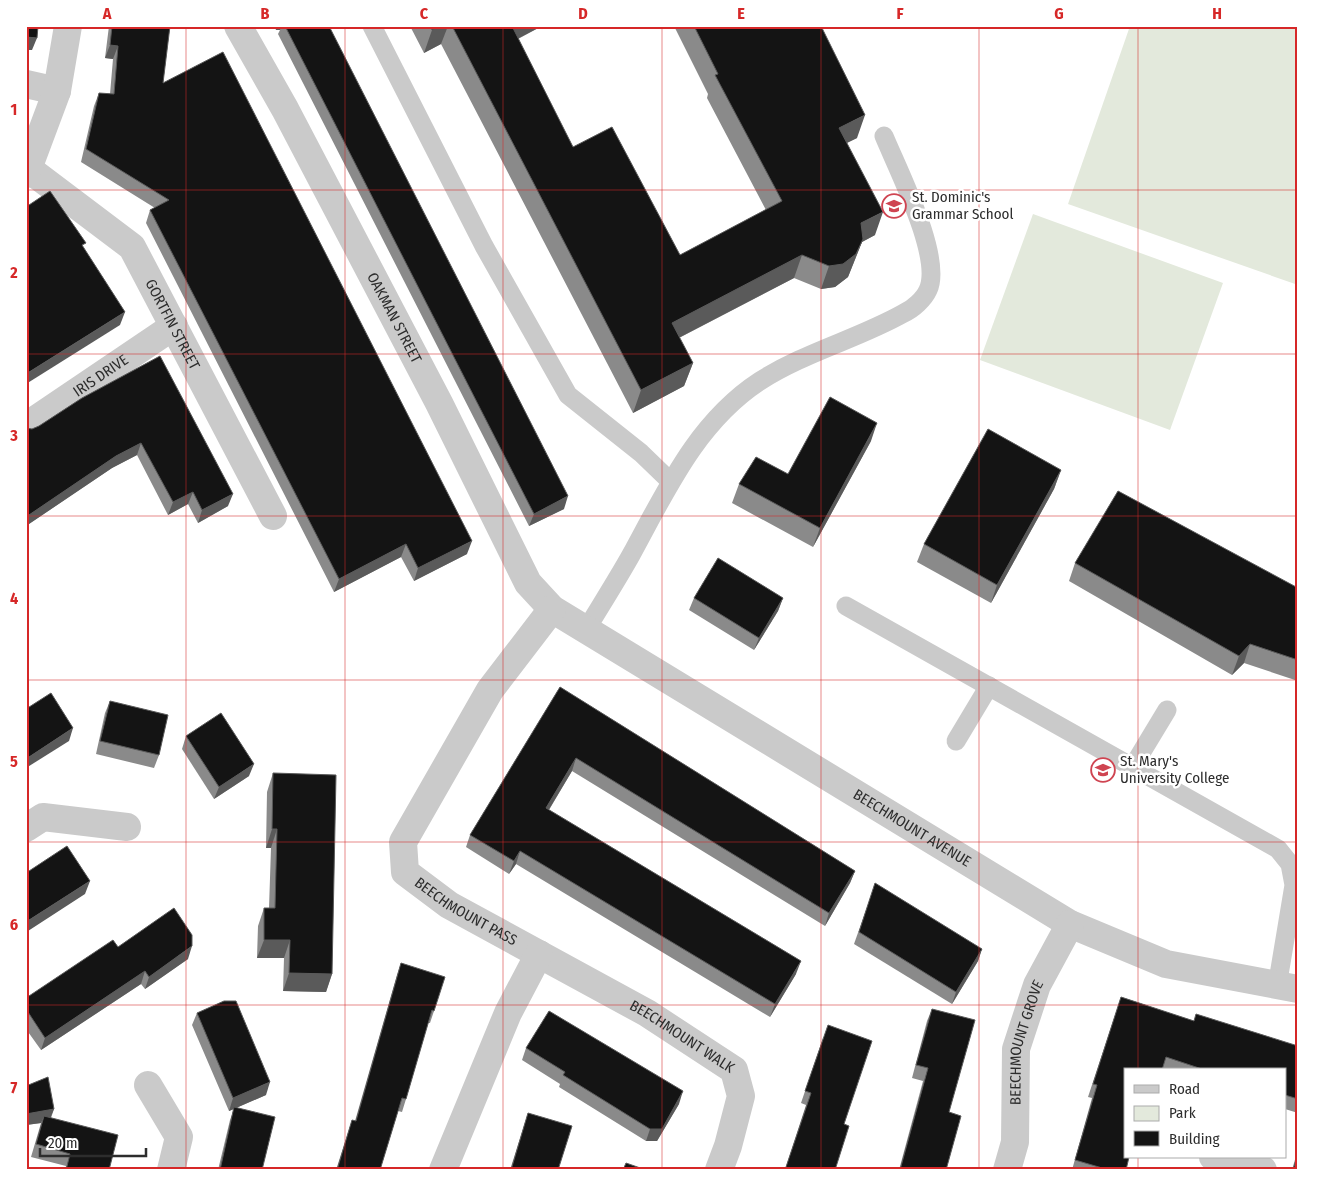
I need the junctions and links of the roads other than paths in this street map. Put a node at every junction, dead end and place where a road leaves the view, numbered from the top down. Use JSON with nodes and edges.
{"nodes":[{"id":1,"x":68,"y":26,"type":"edge"},
{"id":2,"x":238,"y":26,"type":"edge"},
{"id":3,"x":372,"y":26,"type":"edge"},
{"id":4,"x":26,"y":84,"type":"edge"},
{"id":5,"x":58,"y":91,"type":"junction"},
{"id":6,"x":884,"y":136,"type":"dead end"},
{"id":7,"x":28,"y":172,"type":"edge"},
{"id":8,"x":174,"y":326,"type":"junction"},
{"id":9,"x":26,"y":426,"type":"edge"},
{"id":10,"x":670,"y":481,"type":"junction"},
{"id":11,"x":273,"y":516,"type":"dead end"},
{"id":12,"x":846,"y":606,"type":"dead end"},
{"id":13,"x":552,"y":609,"type":"junction"},
{"id":14,"x":586,"y":630,"type":"junction"},
{"id":15,"x":989,"y":686,"type":"junction"},
{"id":16,"x":1167,"y":710,"type":"dead end"},
{"id":17,"x":956,"y":741,"type":"dead end"},
{"id":18,"x":1132,"y":768,"type":"junction"},
{"id":19,"x":128,"y":827,"type":"dead end"},
{"id":20,"x":26,"y":828,"type":"edge"},
{"id":21,"x":1296,"y":885,"type":"edge"},
{"id":22,"x":1070,"y":924,"type":"junction"},
{"id":23,"x":539,"y":954,"type":"junction"},
{"id":24,"x":1287,"y":988,"type":"edge"},
{"id":25,"x":148,"y":1085,"type":"dead end"},
{"id":26,"x":1222,"y":1162,"type":"edge"},
{"id":27,"x":172,"y":1170,"type":"edge"},
{"id":28,"x":443,"y":1170,"type":"edge"},
{"id":29,"x":719,"y":1170,"type":"edge"},
{"id":30,"x":1006,"y":1170,"type":"edge"},
{"id":31,"x":1263,"y":1170,"type":"edge"}],
"edges":[{"from":1,"to":5,"type":"street"},
{"from":2,"to":13,"type":"street","name":"OAKMAN STREET"},
{"from":3,"to":10,"type":"lane"},
{"from":4,"to":5,"type":"street"},
{"from":5,"to":7,"type":"street"},
{"from":6,"to":10,"type":"lane"},
{"from":7,"to":8,"type":"street","name":"GORTFIN STREET"},
{"from":8,"to":9,"type":"street","name":"IRIS DRIVE"},
{"from":8,"to":11,"type":"street","name":"GORTFIN STREET"},
{"from":10,"to":14,"type":"lane"},
{"from":12,"to":15,"type":"lane"},
{"from":13,"to":14,"type":"street","name":"BEECHMOUNT AVENUE"},
{"from":13,"to":23,"type":"street","name":"BEECHMOUNT PASS"},
{"from":14,"to":22,"type":"street","name":"BEECHMOUNT AVENUE"},
{"from":15,"to":17,"type":"lane"},
{"from":15,"to":18,"type":"lane"},
{"from":16,"to":18,"type":"lane"},
{"from":18,"to":21,"type":"lane"},
{"from":19,"to":20,"type":"street"},
{"from":21,"to":24,"type":"lane"},
{"from":22,"to":24,"type":"street","name":"BEECHMOUNT AVENUE"},
{"from":22,"to":30,"type":"street","name":"BEECHMOUNT GROVE"},
{"from":23,"to":28,"type":"street"},
{"from":23,"to":29,"type":"street","name":"BEECHMOUNT WALK"},
{"from":25,"to":27,"type":"street"},
{"from":26,"to":31,"type":"street"}]}
